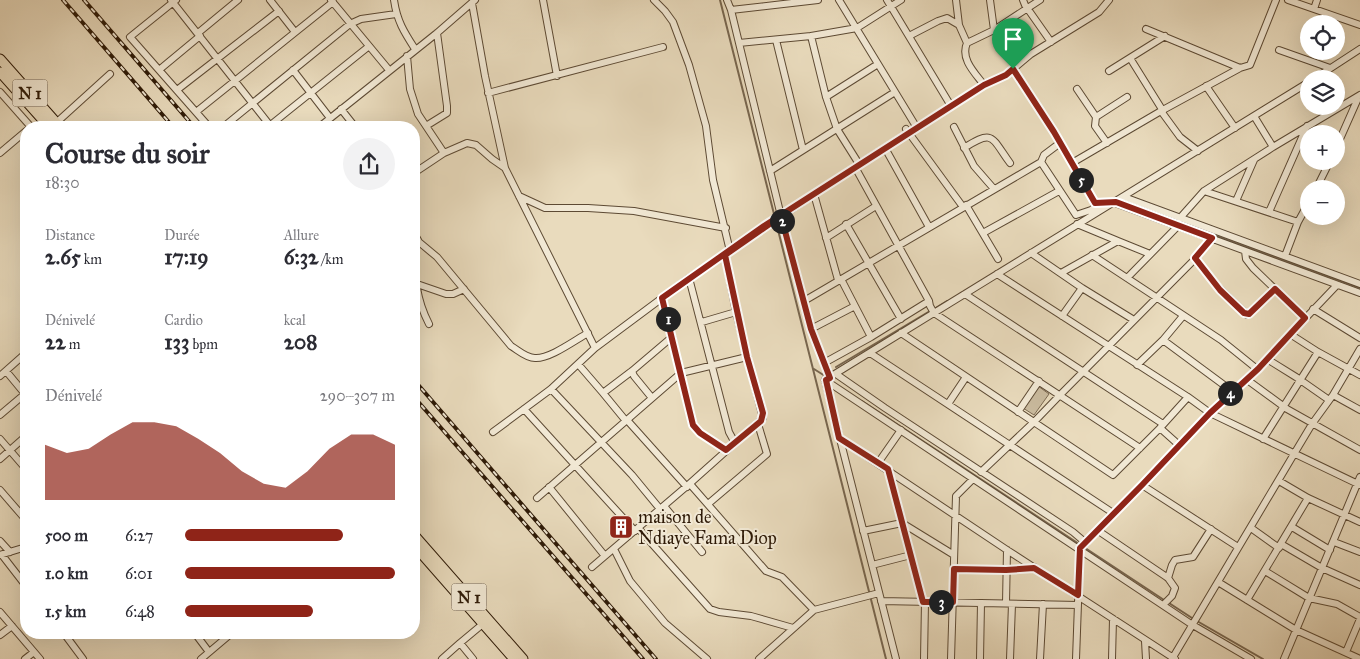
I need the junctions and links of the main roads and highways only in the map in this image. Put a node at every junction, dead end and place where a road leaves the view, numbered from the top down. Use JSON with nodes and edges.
{"nodes":[{"id":1,"x":0,"y":59,"type":"edge"},
{"id":2,"x":0,"y":72,"type":"edge"},
{"id":3,"x":48,"y":121,"type":"edge"},
{"id":4,"x":52,"y":121,"type":"edge"},
{"id":5,"x":420,"y":542,"type":"edge"},
{"id":6,"x":420,"y":552,"type":"edge"},
{"id":7,"x":514,"y":659,"type":"edge"},
{"id":8,"x":523,"y":659,"type":"edge"}],
"edges":[{"from":1,"to":4,"type":"highway","number":"N 1"},
{"from":2,"to":3,"type":"highway","number":"N 1"},
{"from":5,"to":8,"type":"highway","number":"N 1"},
{"from":6,"to":7,"type":"highway","number":"N 1"}]}
